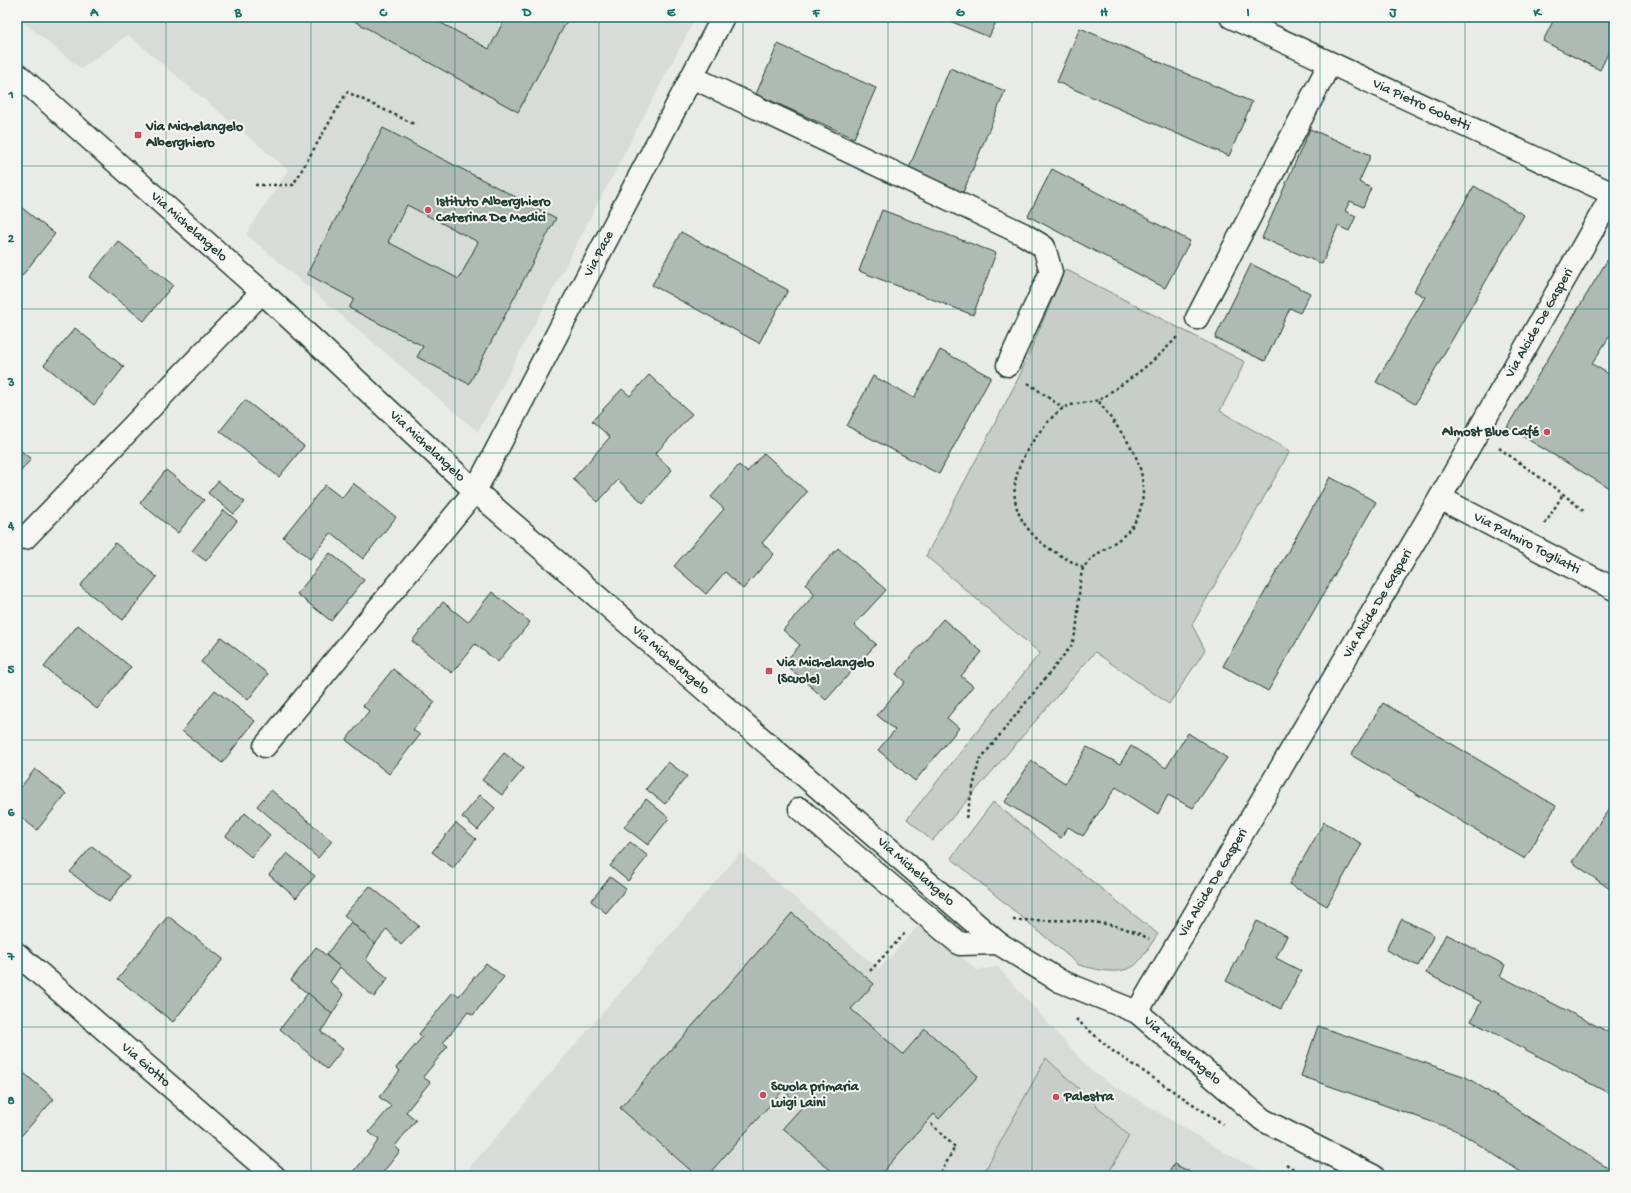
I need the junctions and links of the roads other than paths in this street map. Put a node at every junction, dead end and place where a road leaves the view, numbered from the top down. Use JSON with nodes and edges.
{"nodes":[{"id":1,"x":723,"y":17,"type":"edge"},
{"id":2,"x":1231,"y":17,"type":"edge"},
{"id":3,"x":1330,"y":63,"type":"junction"},
{"id":4,"x":692,"y":77,"type":"junction"},
{"id":5,"x":21,"y":84,"type":"edge"},
{"id":6,"x":1614,"y":193,"type":"edge"},
{"id":7,"x":262,"y":292,"type":"junction"},
{"id":8,"x":1197,"y":318,"type":"road end"},
{"id":9,"x":1008,"y":365,"type":"road end"},
{"id":10,"x":475,"y":491,"type":"junction"},
{"id":11,"x":1440,"y":498,"type":"junction"},
{"id":12,"x":25,"y":538,"type":"dead end"},
{"id":13,"x":1614,"y":589,"type":"edge"},
{"id":14,"x":265,"y":746,"type":"dead end"},
{"id":15,"x":800,"y":809,"type":"dead end"},
{"id":16,"x":998,"y":943,"type":"junction"},
{"id":17,"x":17,"y":954,"type":"edge"},
{"id":18,"x":1137,"y":1012,"type":"junction"},
{"id":19,"x":1341,"y":1169,"type":"edge"},
{"id":20,"x":274,"y":1176,"type":"edge"},
{"id":21,"x":1373,"y":1176,"type":"edge"}],
"edges":[{"from":1,"to":4,"type":"street","name":"Via Pace"},
{"from":2,"to":3,"type":"street","name":"Via Pietro Gobetti"},
{"from":3,"to":6,"type":"street","name":"Via Pietro Gobetti"},
{"from":3,"to":8,"type":"street"},
{"from":4,"to":9,"type":"street"},
{"from":4,"to":10,"type":"street","name":"Via Pace"},
{"from":5,"to":7,"type":"street","name":"Via Michelangelo"},
{"from":6,"to":11,"type":"street","name":"Via Alcide De Gasperi"},
{"from":7,"to":10,"type":"street","name":"Via Michelangelo"},
{"from":7,"to":12,"type":"street"},
{"from":10,"to":14,"type":"street","name":"Via Pace"},
{"from":10,"to":16,"type":"street","name":"Via Michelangelo"},
{"from":11,"to":13,"type":"street","name":"Via Palmiro Togliatti"},
{"from":11,"to":18,"type":"street","name":"Via Alcide De Gasperi"},
{"from":15,"to":16,"type":"street"},
{"from":16,"to":18,"type":"street","name":"Via Michelangelo"},
{"from":17,"to":20,"type":"street","name":"Via Giotto"},
{"from":18,"to":19,"type":"street","name":"Via Michelangelo"},
{"from":19,"to":21,"type":"street","name":"Via Michelangelo"}]}
